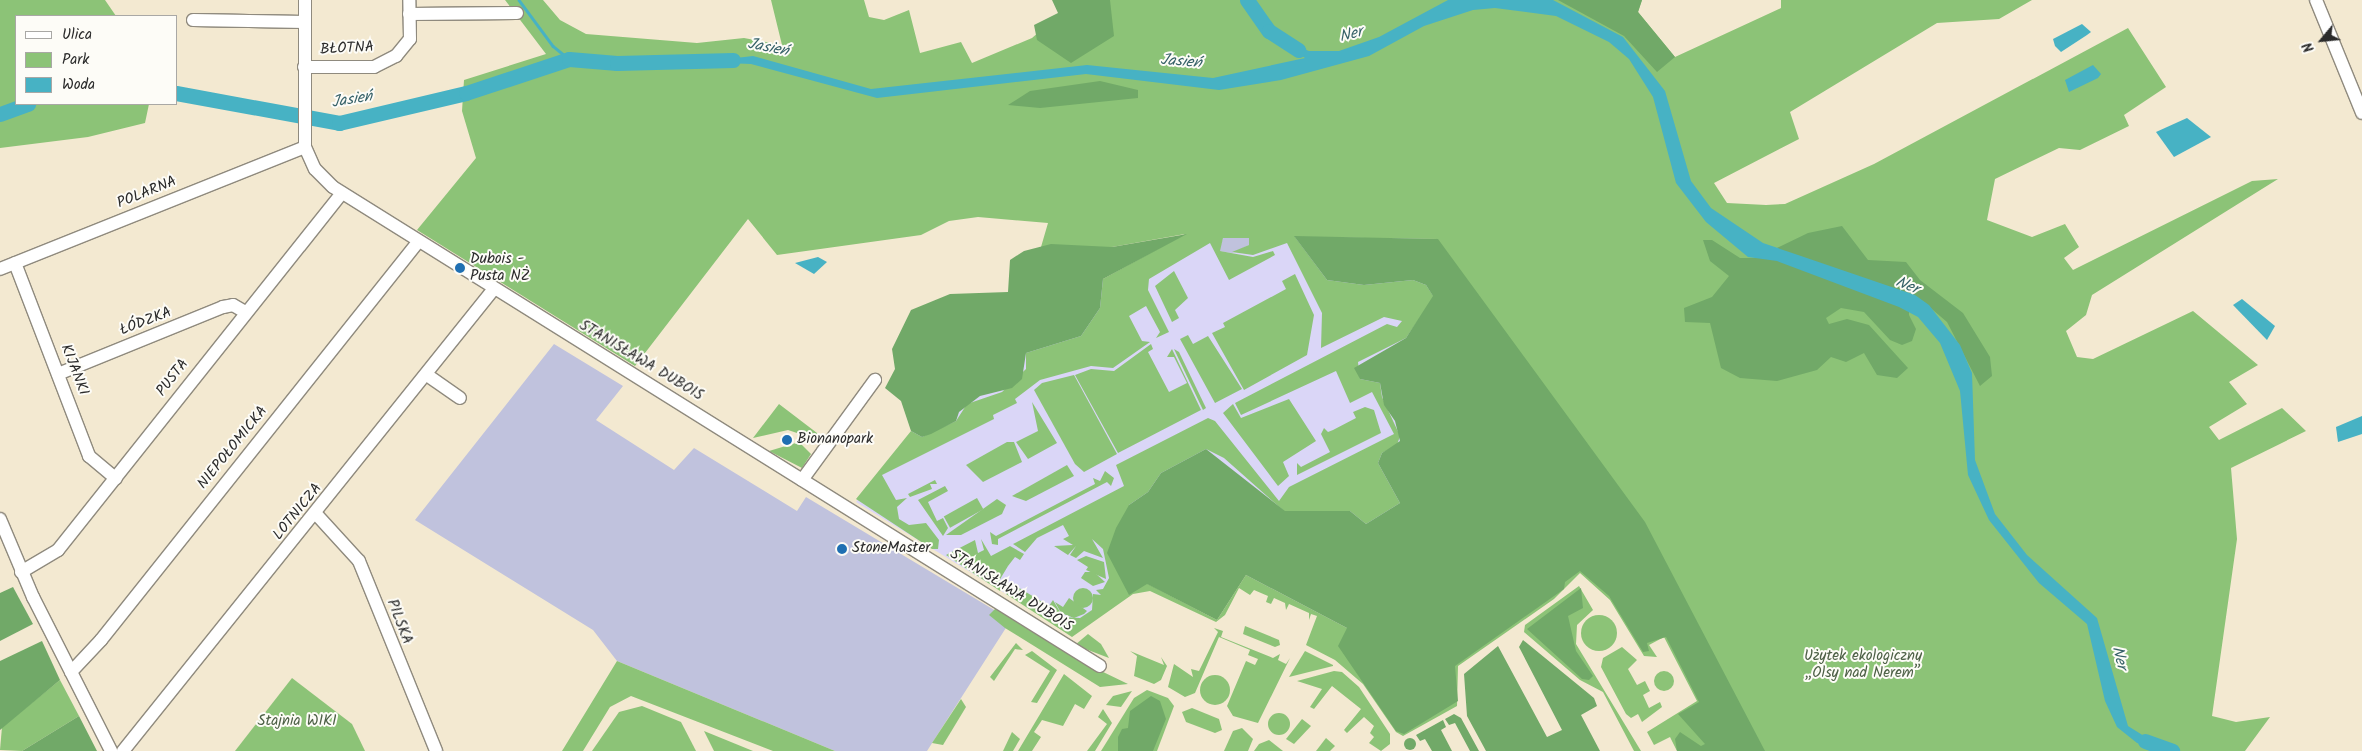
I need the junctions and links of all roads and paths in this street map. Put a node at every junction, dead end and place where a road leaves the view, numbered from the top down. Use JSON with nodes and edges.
{"nodes":[{"id":1,"x":305,"y":0,"type":"edge"},
{"id":2,"x":409,"y":0,"type":"edge"},
{"id":3,"x":2316,"y":0,"type":"edge"},
{"id":4,"x":517,"y":13,"type":"dead end"},
{"id":5,"x":410,"y":14,"type":"junction"},
{"id":6,"x":193,"y":20,"type":"dead end"},
{"id":7,"x":305,"y":22,"type":"junction"},
{"id":8,"x":304,"y":67,"type":"junction"},
{"id":9,"x":2362,"y":113,"type":"edge"},
{"id":10,"x":305,"y":147,"type":"junction"},
{"id":11,"x":342,"y":193,"type":"junction"},
{"id":12,"x":418,"y":242,"type":"junction"},
{"id":13,"x":15,"y":263,"type":"junction"},
{"id":14,"x":0,"y":269,"type":"edge"},
{"id":15,"x":493,"y":290,"type":"junction"},
{"id":16,"x":245,"y":312,"type":"junction"},
{"id":17,"x":58,"y":374,"type":"junction"},
{"id":18,"x":427,"y":375,"type":"junction"},
{"id":19,"x":875,"y":380,"type":"dead end"},
{"id":20,"x":460,"y":398,"type":"dead end"},
{"id":21,"x":116,"y":479,"type":"junction"},
{"id":22,"x":802,"y":480,"type":"junction"},
{"id":23,"x":317,"y":515,"type":"junction"},
{"id":24,"x":0,"y":521,"type":"edge"},
{"id":25,"x":21,"y":572,"type":"junction"},
{"id":26,"x":1100,"y":666,"type":"dead end"},
{"id":27,"x":71,"y":672,"type":"junction"},
{"id":28,"x":111,"y":751,"type":"edge"},
{"id":29,"x":123,"y":751,"type":"edge"},
{"id":30,"x":436,"y":751,"type":"edge"}],
"edges":[{"from":1,"to":7,"type":"street","name":"STANISŁAWA DUBOIS"},
{"from":2,"to":5,"type":"street"},
{"from":3,"to":9,"type":"street"},
{"from":4,"to":5,"type":"street"},
{"from":5,"to":8,"type":"street","name":"BŁOTNA"},
{"from":6,"to":7,"type":"street"},
{"from":7,"to":8,"type":"street","name":"STANISŁAWA DUBOIS"},
{"from":8,"to":10,"type":"street","name":"STANISŁAWA DUBOIS"},
{"from":10,"to":11,"type":"street","name":"STANISŁAWA DUBOIS"},
{"from":10,"to":13,"type":"street","name":"POLARNA"},
{"from":11,"to":12,"type":"street","name":"STANISŁAWA DUBOIS"},
{"from":11,"to":16,"type":"street","name":"PUSTA"},
{"from":12,"to":15,"type":"street","name":"STANISŁAWA DUBOIS"},
{"from":12,"to":27,"type":"street","name":"NIEPOŁOMICKA"},
{"from":13,"to":14,"type":"street","name":"POLARNA"},
{"from":13,"to":17,"type":"street","name":"KIJANKI"},
{"from":15,"to":18,"type":"street","name":"LOTNICZA"},
{"from":15,"to":22,"type":"street","name":"STANISŁAWA DUBOIS"},
{"from":16,"to":17,"type":"street","name":"ŁÓDZKA"},
{"from":16,"to":21,"type":"street","name":"PUSTA"},
{"from":17,"to":21,"type":"street","name":"KIJANKI"},
{"from":18,"to":20,"type":"street"},
{"from":18,"to":23,"type":"street","name":"LOTNICZA"},
{"from":19,"to":22,"type":"street"},
{"from":21,"to":25,"type":"street","name":"PUSTA"},
{"from":22,"to":26,"type":"street","name":"STANISŁAWA DUBOIS"},
{"from":23,"to":29,"type":"street","name":"LOTNICZA"},
{"from":23,"to":30,"type":"street","name":"PILSKA"},
{"from":24,"to":25,"type":"street"},
{"from":25,"to":27,"type":"street"},
{"from":27,"to":28,"type":"street"}]}
